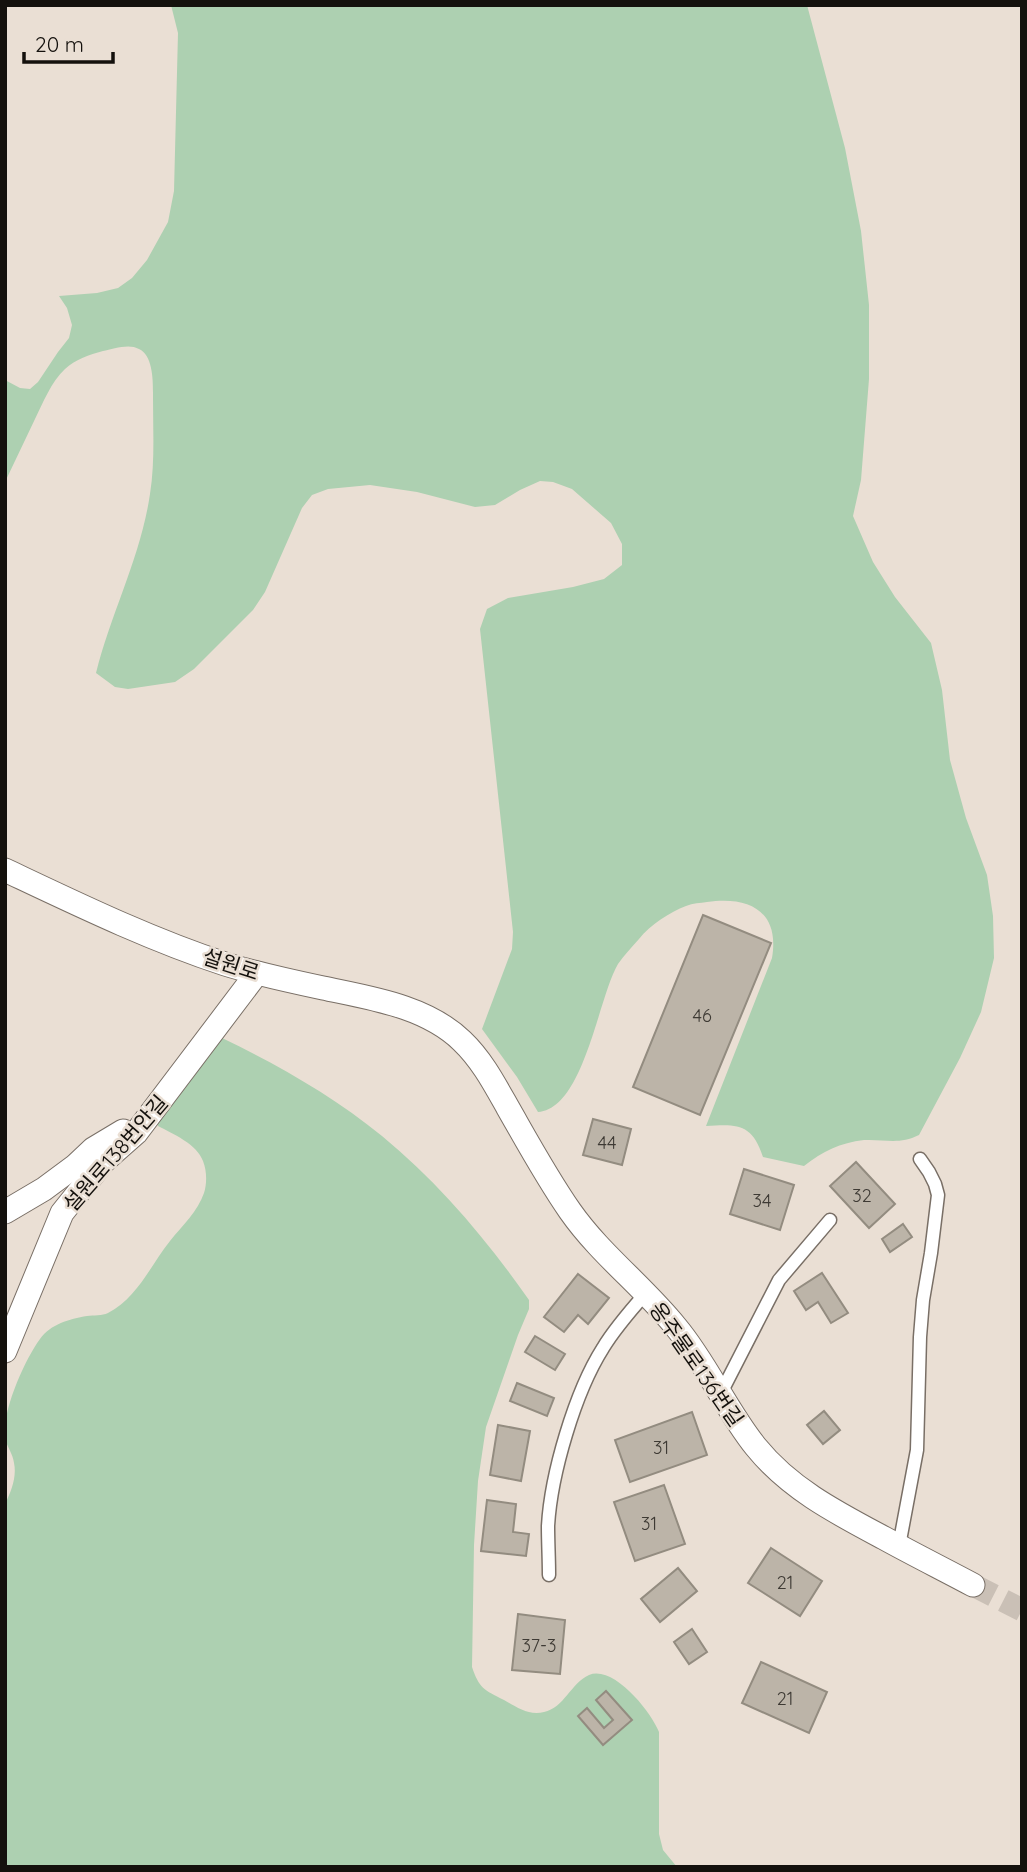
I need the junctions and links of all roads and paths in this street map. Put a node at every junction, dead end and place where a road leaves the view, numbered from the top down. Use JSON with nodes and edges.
{"nodes":[{"id":1,"x":5,"y":870,"type":"edge"},
{"id":2,"x":257,"y":973,"type":"junction"},
{"id":3,"x":462,"y":1040,"type":"joint"},
{"id":4,"x":148,"y":1117,"type":"junction"},
{"id":5,"x":920,"y":1159,"type":"dead end"},
{"id":6,"x":5,"y":1212,"type":"edge"},
{"id":7,"x":830,"y":1220,"type":"dead end"},
{"id":8,"x":646,"y":1293,"type":"junction"},
{"id":9,"x":5,"y":1351,"type":"edge"},
{"id":10,"x":721,"y":1394,"type":"junction"},
{"id":11,"x":899,"y":1546,"type":"junction"},
{"id":12,"x":549,"y":1575,"type":"dead end"},
{"id":13,"x":973,"y":1585,"type":"tunnel mouth"}],
"edges":[{"from":1,"to":2,"type":"street","name":"설원로"},
{"from":2,"to":3,"type":"street","name":"설원로"},
{"from":2,"to":4,"type":"street","name":"설원로138번안길"},
{"from":3,"to":8,"type":"street","name":"옹주물로136번길"},
{"from":4,"to":6,"type":"street"},
{"from":4,"to":9,"type":"street","name":"설원로138번안길"},
{"from":5,"to":11,"type":"lane"},
{"from":7,"to":10,"type":"lane"},
{"from":8,"to":10,"type":"street","name":"옹주물로136번길"},
{"from":8,"to":12,"type":"lane"},
{"from":10,"to":11,"type":"street","name":"옹주물로136번길"},
{"from":11,"to":13,"type":"street","name":"옹주물로136번길"}]}
